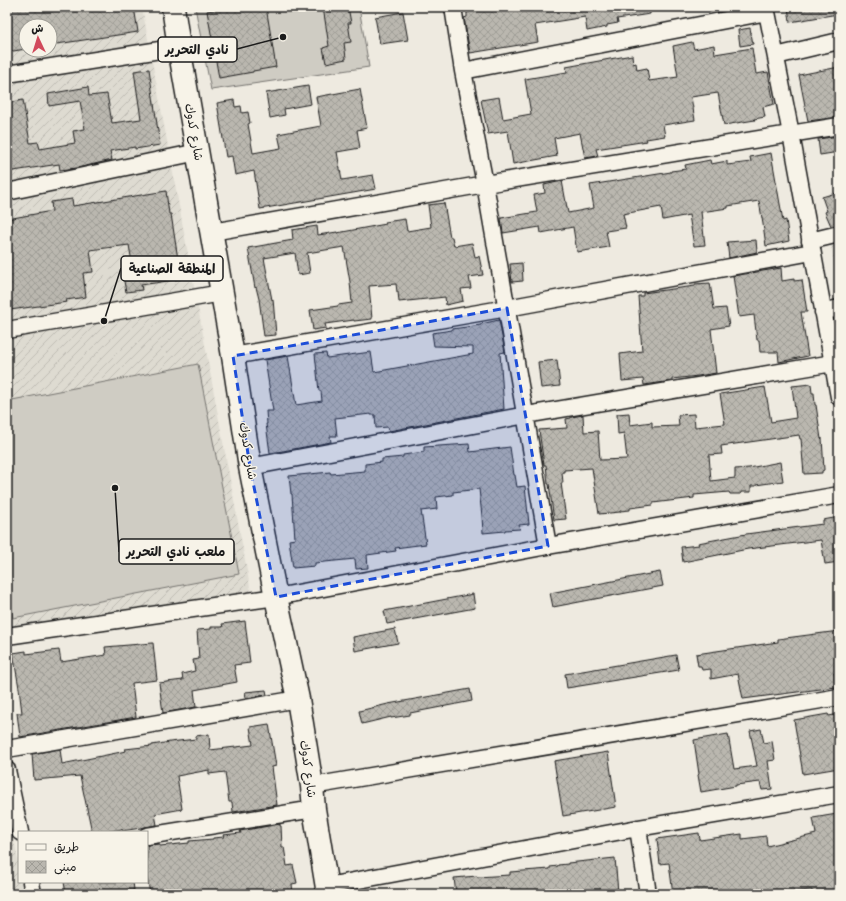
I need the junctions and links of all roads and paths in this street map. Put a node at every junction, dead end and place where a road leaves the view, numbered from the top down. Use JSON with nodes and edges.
{"nodes":[{"id":1,"x":173,"y":7,"type":"edge"},
{"id":2,"x":453,"y":7,"type":"edge"},
{"id":3,"x":767,"y":10,"type":"edge"},
{"id":4,"x":839,"y":41,"type":"edge"},
{"id":5,"x":178,"y":47,"type":"junction"},
{"id":6,"x":776,"y":56,"type":"junction"},
{"id":7,"x":463,"y":71,"type":"junction"},
{"id":8,"x":7,"y":74,"type":"edge"},
{"id":9,"x":839,"y":126,"type":"edge"},
{"id":10,"x":791,"y":134,"type":"junction"},
{"id":11,"x":198,"y":152,"type":"junction"},
{"id":12,"x":486,"y":184,"type":"junction"},
{"id":13,"x":7,"y":192,"type":"edge"},
{"id":14,"x":212,"y":232,"type":"junction"},
{"id":15,"x":839,"y":234,"type":"edge"},
{"id":16,"x":811,"y":247,"type":"junction"},
{"id":17,"x":222,"y":293,"type":"junction"},
{"id":18,"x":507,"y":308,"type":"junction"},
{"id":19,"x":839,"y":308,"type":"edge"},
{"id":20,"x":823,"y":312,"type":"junction"},
{"id":21,"x":7,"y":330,"type":"edge"},
{"id":22,"x":233,"y":356,"type":"junction"},
{"id":23,"x":833,"y":363,"type":"junction"},
{"id":24,"x":838,"y":392,"type":"edge"},
{"id":25,"x":526,"y":415,"type":"junction"},
{"id":26,"x":250,"y":467,"type":"junction"},
{"id":27,"x":839,"y":495,"type":"edge"},
{"id":28,"x":548,"y":546,"type":"junction"},
{"id":29,"x":276,"y":597,"type":"junction"},
{"id":30,"x":7,"y":636,"type":"edge"},
{"id":31,"x":839,"y":698,"type":"edge"},
{"id":32,"x":298,"y":699,"type":"junction"},
{"id":33,"x":7,"y":749,"type":"edge"},
{"id":34,"x":7,"y":770,"type":"edge"},
{"id":35,"x":312,"y":786,"type":"junction"},
{"id":36,"x":9,"y":793,"type":"edge"},
{"id":37,"x":839,"y":794,"type":"edge"},
{"id":38,"x":314,"y":809,"type":"junction"},
{"id":39,"x":638,"y":828,"type":"junction"},
{"id":40,"x":20,"y":831,"type":"edge"},
{"id":41,"x":148,"y":836,"type":"edge"},
{"id":42,"x":31,"y":883,"type":"edge"},
{"id":43,"x":327,"y":890,"type":"edge"},
{"id":44,"x":33,"y":894,"type":"edge"},
{"id":45,"x":648,"y":894,"type":"edge"}],
"edges":[{"from":1,"to":5,"type":"street","name":"شارع كدوك"},
{"from":2,"to":7,"type":"street"},
{"from":3,"to":6,"type":"street"},
{"from":3,"to":7,"type":"street"},
{"from":4,"to":6,"type":"street"},
{"from":5,"to":8,"type":"street"},
{"from":5,"to":11,"type":"street","name":"شارع كدوك"},
{"from":6,"to":10,"type":"street"},
{"from":7,"to":12,"type":"street"},
{"from":9,"to":10,"type":"street"},
{"from":10,"to":12,"type":"street"},
{"from":10,"to":16,"type":"street"},
{"from":11,"to":13,"type":"street"},
{"from":11,"to":14,"type":"street","name":"شارع كدوك"},
{"from":12,"to":14,"type":"street"},
{"from":12,"to":18,"type":"street"},
{"from":14,"to":17,"type":"street","name":"شارع كدوك"},
{"from":15,"to":16,"type":"street"},
{"from":16,"to":18,"type":"street"},
{"from":16,"to":20,"type":"street"},
{"from":17,"to":21,"type":"street"},
{"from":17,"to":22,"type":"street","name":"شارع كدوك"},
{"from":18,"to":22,"type":"street"},
{"from":18,"to":25,"type":"street"},
{"from":19,"to":20,"type":"street"},
{"from":20,"to":23,"type":"street"},
{"from":22,"to":26,"type":"street","name":"شارع كدوك"},
{"from":23,"to":24,"type":"street"},
{"from":23,"to":25,"type":"street"},
{"from":25,"to":26,"type":"street"},
{"from":25,"to":28,"type":"street"},
{"from":26,"to":29,"type":"street","name":"شارع كدوك"},
{"from":27,"to":28,"type":"street"},
{"from":28,"to":29,"type":"street"},
{"from":29,"to":30,"type":"street"},
{"from":29,"to":32,"type":"street","name":"شارع كدوك"},
{"from":31,"to":35,"type":"street"},
{"from":32,"to":33,"type":"street"},
{"from":32,"to":35,"type":"street","name":"شارع كدوك"},
{"from":34,"to":36,"type":"street"},
{"from":35,"to":38,"type":"street","name":"شارع كدوك"},
{"from":36,"to":40,"type":"street"},
{"from":37,"to":39,"type":"street"},
{"from":38,"to":41,"type":"street"},
{"from":38,"to":43,"type":"street","name":"شارع كدوك"},
{"from":39,"to":43,"type":"street"},
{"from":39,"to":45,"type":"street"},
{"from":42,"to":44,"type":"street"}]}
